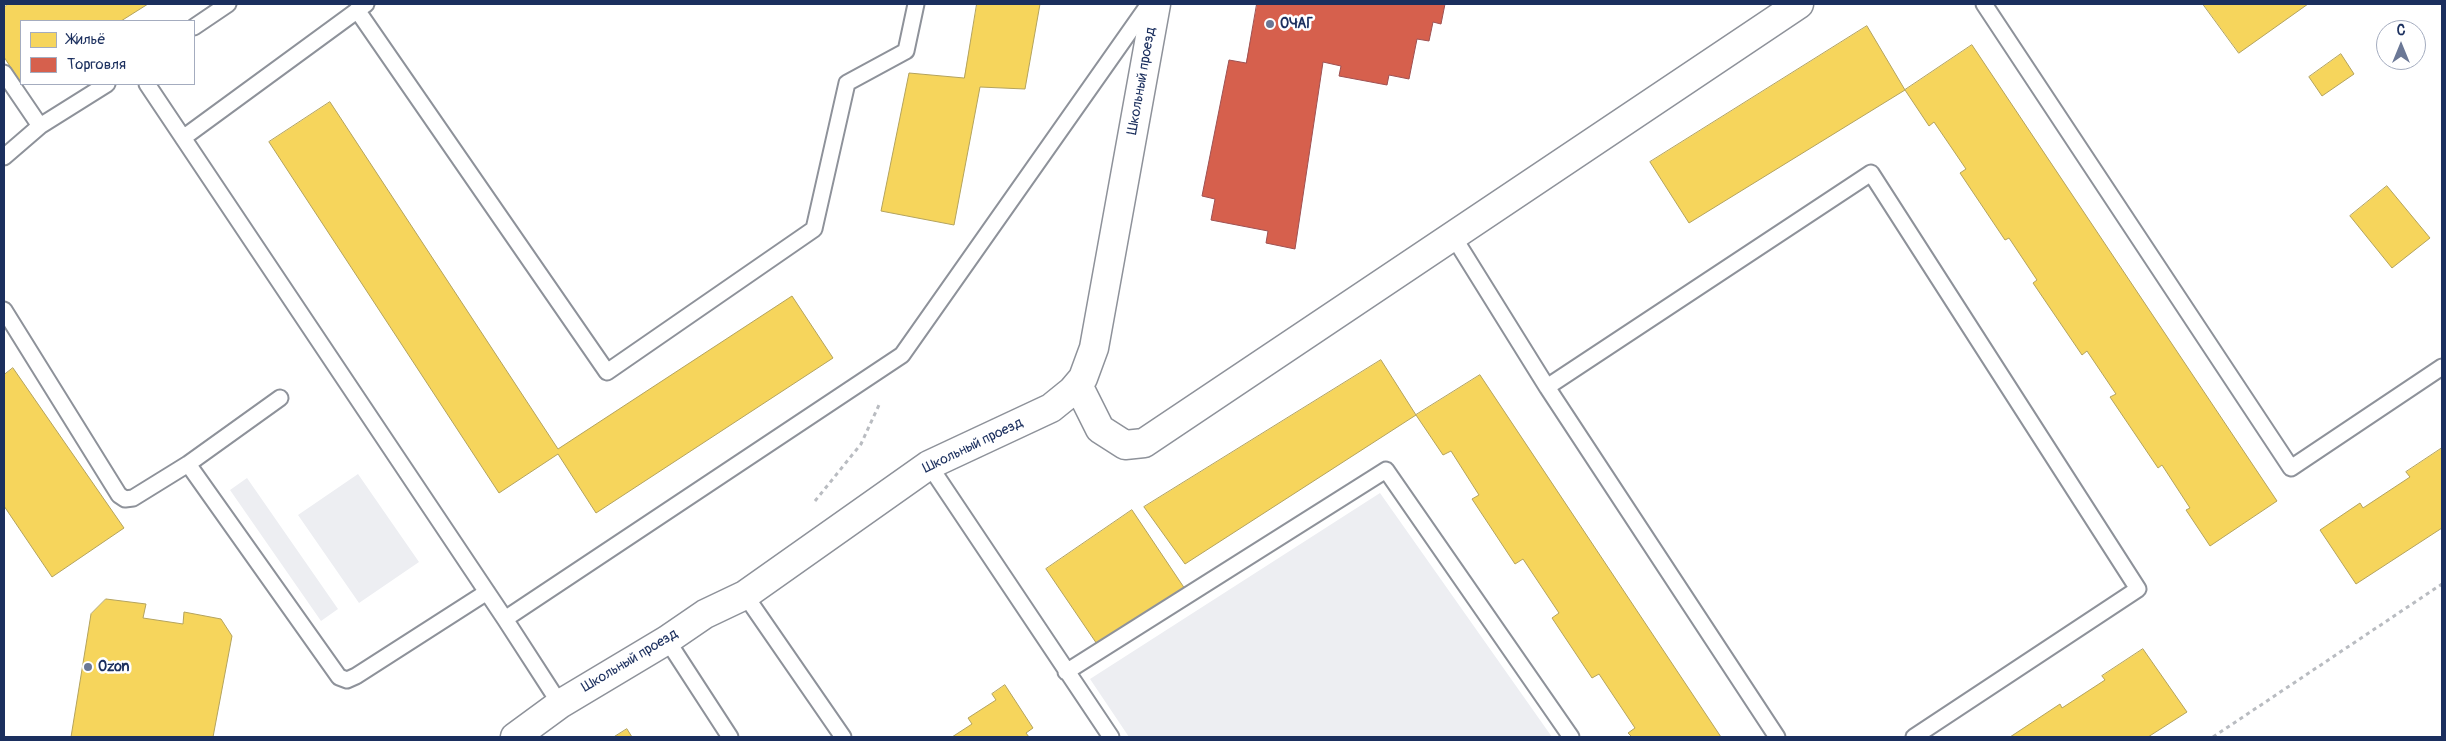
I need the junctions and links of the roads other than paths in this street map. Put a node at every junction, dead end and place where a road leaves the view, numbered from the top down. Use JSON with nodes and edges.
{"nodes":[{"id":1,"x":228,"y":4,"type":"edge"},
{"id":2,"x":916,"y":4,"type":"edge"},
{"id":3,"x":1149,"y":4,"type":"edge"},
{"id":4,"x":1156,"y":4,"type":"edge"},
{"id":5,"x":1799,"y":4,"type":"edge"},
{"id":6,"x":1984,"y":4,"type":"edge"},
{"id":7,"x":362,"y":7,"type":"edge"},
{"id":8,"x":195,"y":26,"type":"edge"},
{"id":9,"x":4,"y":73,"type":"edge"},
{"id":10,"x":105,"y":85,"type":"edge"},
{"id":11,"x":148,"y":85,"type":"edge"},
{"id":12,"x":40,"y":126,"type":"junction"},
{"id":13,"x":183,"y":138,"type":"junction"},
{"id":14,"x":4,"y":157,"type":"edge"},
{"id":15,"x":1453,"y":236,"type":"junction"},
{"id":16,"x":4,"y":310,"type":"edge"},
{"id":17,"x":2442,"y":367,"type":"edge"},
{"id":18,"x":1078,"y":385,"type":"junction"},
{"id":19,"x":1547,"y":387,"type":"junction"},
{"id":20,"x":280,"y":398,"type":"dead end"},
{"id":21,"x":188,"y":464,"type":"junction"},
{"id":22,"x":929,"y":465,"type":"junction"},
{"id":23,"x":487,"y":592,"type":"junction"},
{"id":24,"x":745,"y":594,"type":"junction"},
{"id":25,"x":505,"y":619,"type":"junction"},
{"id":26,"x":667,"y":640,"type":"junction"},
{"id":27,"x":1066,"y":672,"type":"junction"},
{"id":28,"x":560,"y":704,"type":"junction"},
{"id":29,"x":516,"y":737,"type":"edge"},
{"id":30,"x":730,"y":737,"type":"edge"},
{"id":31,"x":843,"y":737,"type":"edge"},
{"id":32,"x":1111,"y":737,"type":"edge"},
{"id":33,"x":1571,"y":737,"type":"edge"},
{"id":34,"x":1777,"y":737,"type":"edge"},
{"id":35,"x":1914,"y":737,"type":"edge"}],
"edges":[{"from":1,"to":8,"type":"lane"},
{"from":2,"to":7,"type":"lane"},
{"from":3,"to":25,"type":"lane"},
{"from":4,"to":18,"type":"street","name":"Школьный проезд"},
{"from":5,"to":15,"type":"street"},
{"from":6,"to":17,"type":"lane"},
{"from":7,"to":13,"type":"lane"},
{"from":9,"to":12,"type":"lane"},
{"from":10,"to":12,"type":"lane"},
{"from":11,"to":13,"type":"lane"},
{"from":12,"to":14,"type":"lane"},
{"from":13,"to":23,"type":"lane"},
{"from":15,"to":18,"type":"street"},
{"from":15,"to":19,"type":"lane"},
{"from":16,"to":21,"type":"lane"},
{"from":18,"to":22,"type":"street","name":"Школьный проезд"},
{"from":19,"to":34,"type":"lane"},
{"from":19,"to":35,"type":"lane"},
{"from":20,"to":21,"type":"lane"},
{"from":21,"to":23,"type":"lane"},
{"from":22,"to":24,"type":"street","name":"Школьный проезд"},
{"from":22,"to":27,"type":"lane"},
{"from":23,"to":25,"type":"lane"},
{"from":24,"to":26,"type":"street","name":"Школьный проезд"},
{"from":24,"to":31,"type":"lane"},
{"from":25,"to":28,"type":"lane"},
{"from":26,"to":28,"type":"street","name":"Школьный проезд"},
{"from":26,"to":30,"type":"lane"},
{"from":27,"to":32,"type":"lane"},
{"from":27,"to":33,"type":"lane"},
{"from":28,"to":29,"type":"street","name":"Школьный проезд"}]}
